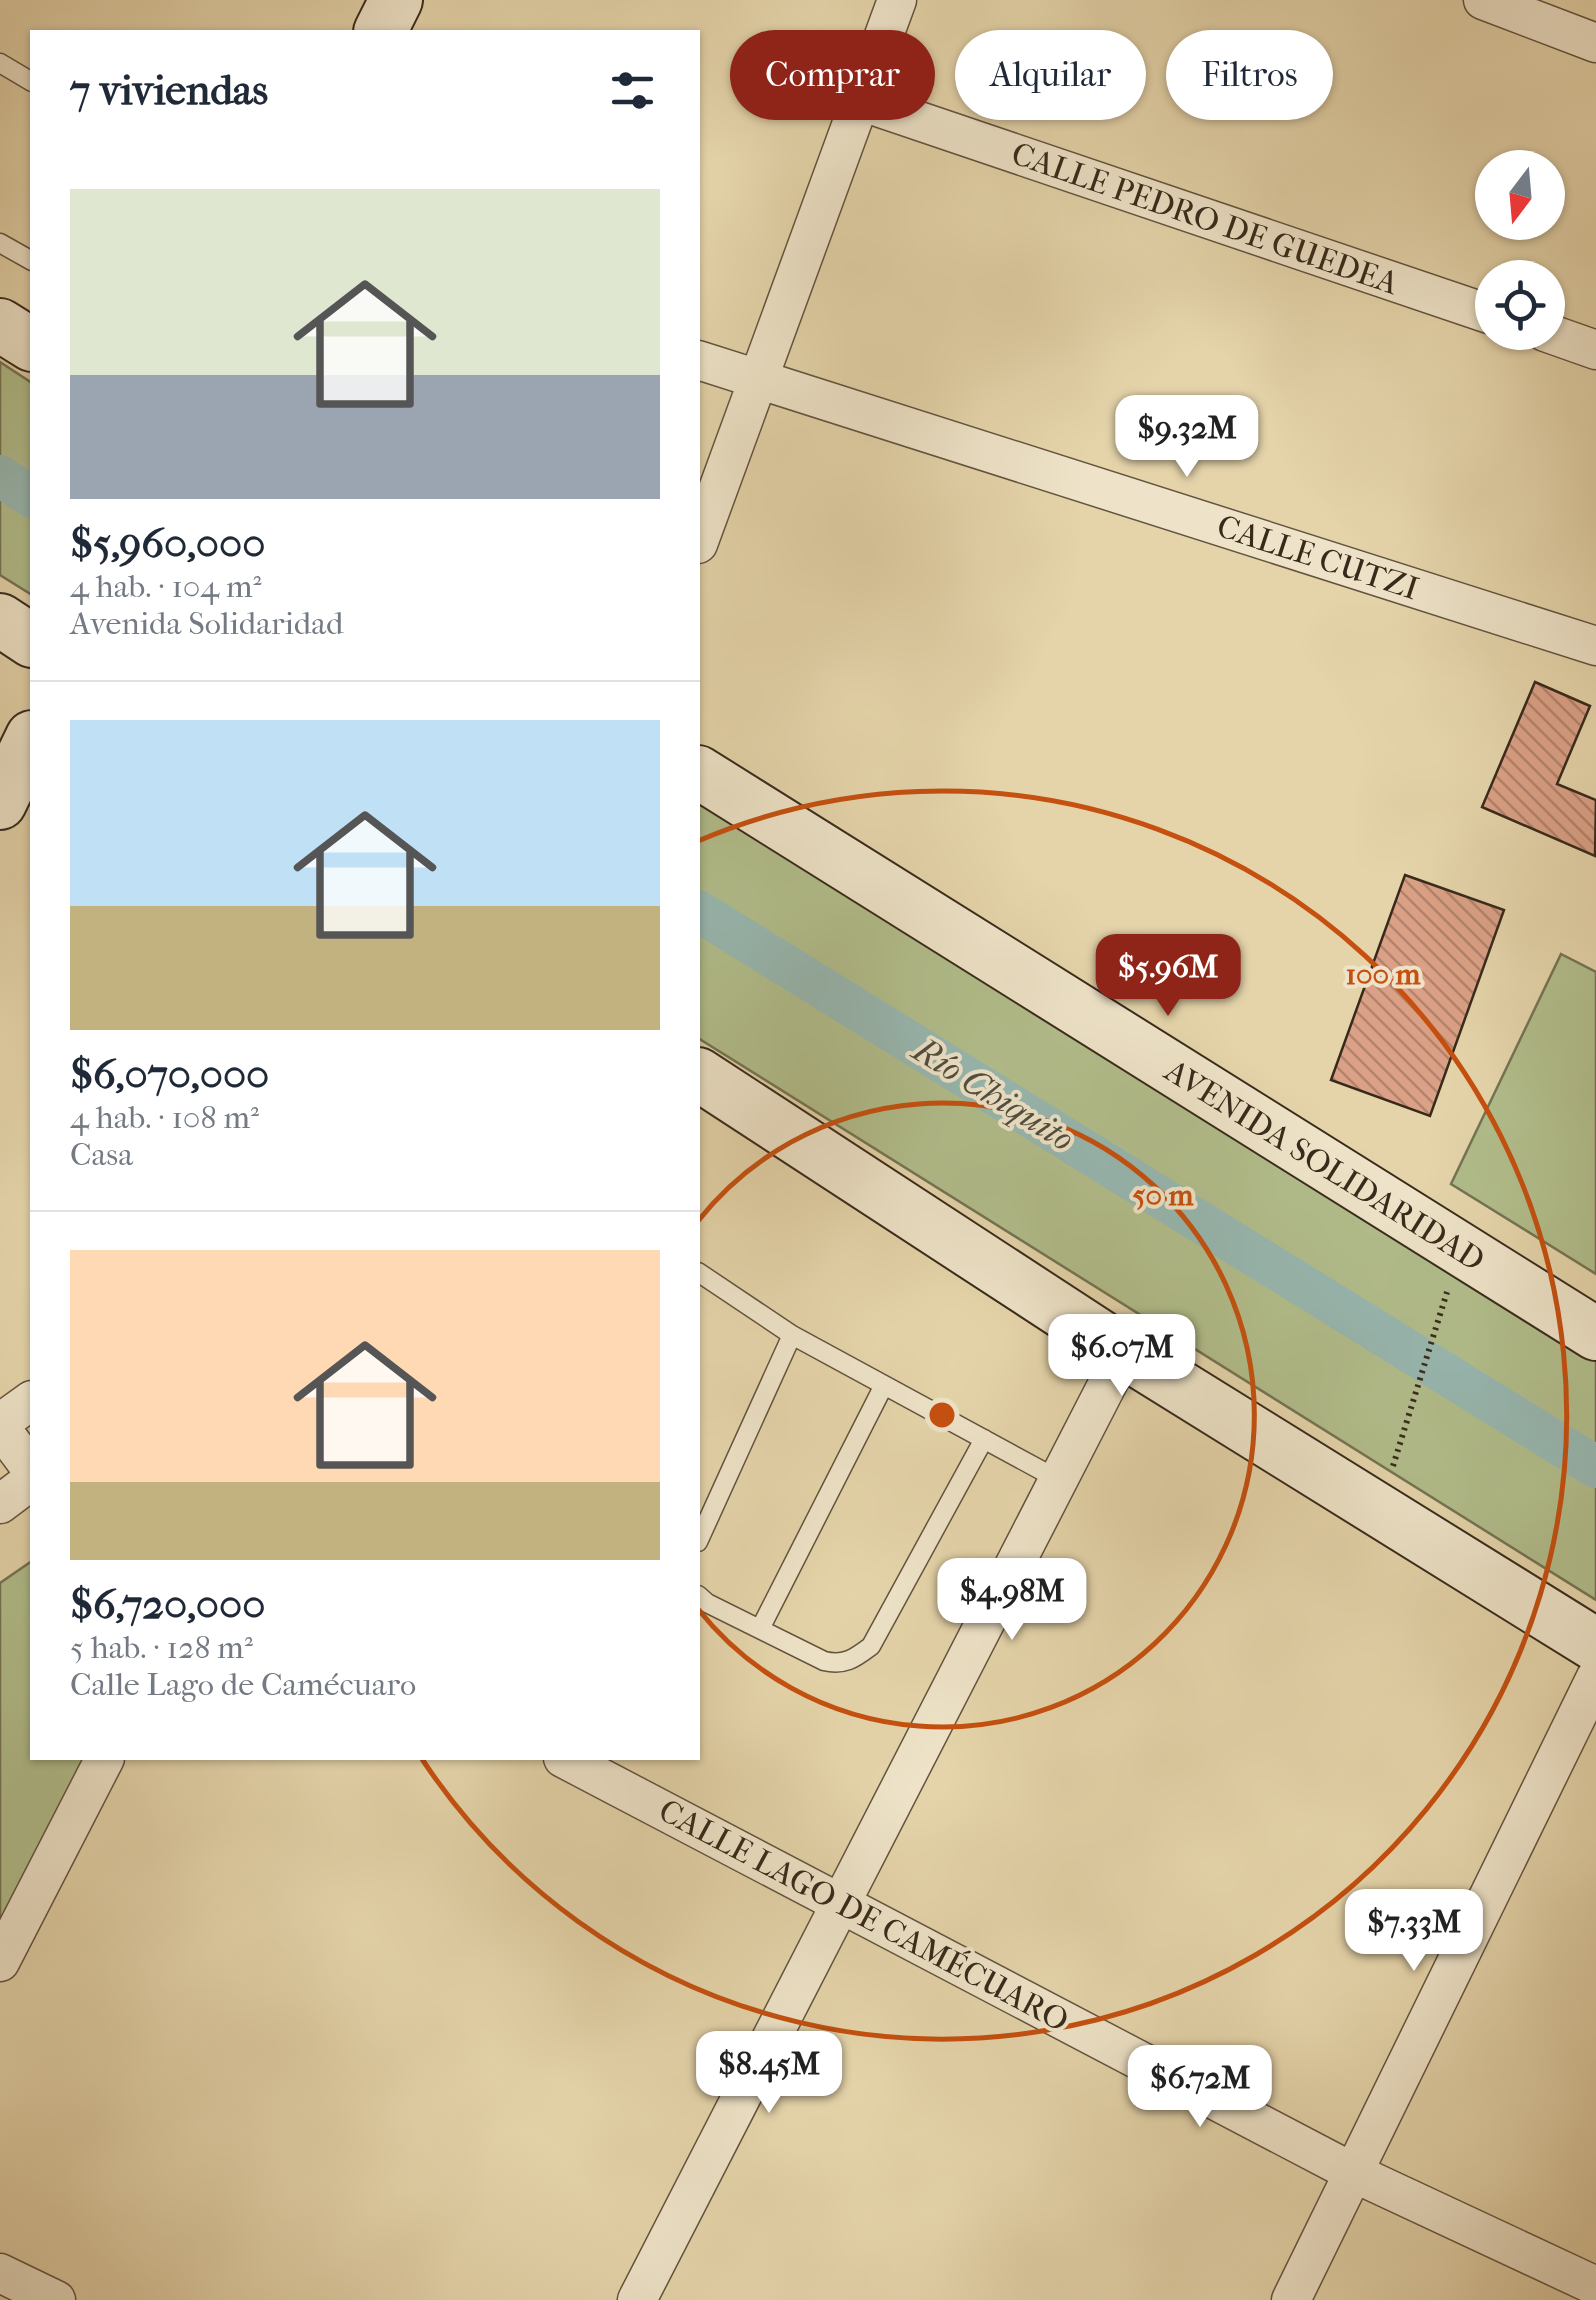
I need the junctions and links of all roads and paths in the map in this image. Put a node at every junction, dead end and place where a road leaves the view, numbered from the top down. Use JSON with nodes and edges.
{"nodes":[{"id":1,"x":396,"y":0,"type":"edge"},
{"id":2,"x":897,"y":0,"type":"edge"},
{"id":3,"x":1483,"y":0,"type":"edge"},
{"id":4,"x":381,"y":30,"type":"edge"},
{"id":5,"x":886,"y":30,"type":"edge"},
{"id":6,"x":1596,"y":43,"type":"edge"},
{"id":7,"x":0,"y":63,"type":"edge"},
{"id":8,"x":30,"y":81,"type":"edge"},
{"id":9,"x":853,"y":120,"type":"edge"},
{"id":10,"x":913,"y":120,"type":"edge"},
{"id":11,"x":0,"y":243,"type":"edge"},
{"id":12,"x":30,"y":260,"type":"edge"},
{"id":13,"x":1475,"y":309,"type":"edge"},
{"id":14,"x":0,"y":325,"type":"edge"},
{"id":15,"x":1565,"y":339,"type":"edge"},
{"id":16,"x":30,"y":344,"type":"edge"},
{"id":17,"x":1596,"y":350,"type":"edge"},
{"id":18,"x":700,"y":361,"type":"edge"},
{"id":19,"x":758,"y":379,"type":"junction"},
{"id":20,"x":700,"y":538,"type":"edge"},
{"id":21,"x":0,"y":620,"type":"edge"},
{"id":22,"x":30,"y":640,"type":"edge"},
{"id":23,"x":1596,"y":646,"type":"edge"},
{"id":24,"x":30,"y":741,"type":"edge"},
{"id":25,"x":700,"y":773,"type":"edge"},
{"id":26,"x":0,"y":803,"type":"edge"},
{"id":27,"x":700,"y":1075,"type":"edge"},
{"id":28,"x":700,"y":1273,"type":"edge"},
{"id":29,"x":1437,"y":1328,"type":"dead end"},
{"id":30,"x":1596,"y":1334,"type":"edge"},
{"id":31,"x":792,"y":1335,"type":"junction"},
{"id":32,"x":1124,"y":1352,"type":"junction"},
{"id":33,"x":884,"y":1385,"type":"junction"},
{"id":34,"x":30,"y":1402,"type":"edge"},
{"id":35,"x":0,"y":1425,"type":"edge"},
{"id":36,"x":1405,"y":1432,"type":"dead end"},
{"id":37,"x":984,"y":1439,"type":"junction"},
{"id":38,"x":30,"y":1467,"type":"edge"},
{"id":39,"x":1058,"y":1480,"type":"junction"},
{"id":40,"x":30,"y":1482,"type":"edge"},
{"id":41,"x":0,"y":1504,"type":"edge"},
{"id":42,"x":700,"y":1538,"type":"edge"},
{"id":43,"x":700,"y":1596,"type":"edge"},
{"id":44,"x":760,"y":1629,"type":"junction"},
{"id":45,"x":1596,"y":1646,"type":"edge"},
{"id":46,"x":1596,"y":1678,"type":"edge"},
{"id":47,"x":104,"y":1760,"type":"edge"},
{"id":48,"x":566,"y":1760,"type":"edge"},
{"id":49,"x":840,"y":1902,"type":"junction"},
{"id":50,"x":0,"y":1962,"type":"edge"},
{"id":51,"x":1354,"y":2173,"type":"junction"},
{"id":52,"x":0,"y":2273,"type":"edge"},
{"id":53,"x":1596,"y":2286,"type":"edge"},
{"id":54,"x":56,"y":2300,"type":"edge"},
{"id":55,"x":637,"y":2300,"type":"edge"},
{"id":56,"x":1291,"y":2300,"type":"edge"}],
"edges":[{"from":1,"to":4,"type":"main road"},
{"from":2,"to":5,"type":"street"},
{"from":3,"to":6,"type":"street"},
{"from":7,"to":8,"type":"lane"},
{"from":9,"to":19,"type":"street"},
{"from":10,"to":13,"type":"street","name":"CALLE PEDRO DE GUEDEA"},
{"from":11,"to":12,"type":"lane"},
{"from":14,"to":16,"type":"main road"},
{"from":15,"to":17,"type":"street"},
{"from":18,"to":19,"type":"street","name":"CALLE CUTZI"},
{"from":19,"to":20,"type":"street"},
{"from":19,"to":23,"type":"street","name":"CALLE CUTZI"},
{"from":21,"to":22,"type":"main road"},
{"from":24,"to":26,"type":"main road"},
{"from":25,"to":30,"type":"main road","name":"AVENIDA SOLIDARIDAD"},
{"from":27,"to":32,"type":"main road"},
{"from":28,"to":31,"type":"lane"},
{"from":29,"to":36,"type":"path"},
{"from":31,"to":33,"type":"lane"},
{"from":31,"to":42,"type":"lane"},
{"from":32,"to":39,"type":"street"},
{"from":32,"to":45,"type":"main road"},
{"from":33,"to":37,"type":"lane"},
{"from":33,"to":44,"type":"lane"},
{"from":34,"to":35,"type":"street"},
{"from":35,"to":38,"type":"street"},
{"from":37,"to":39,"type":"lane"},
{"from":37,"to":44,"type":"lane"},
{"from":39,"to":49,"type":"street"},
{"from":40,"to":41,"type":"street"},
{"from":43,"to":44,"type":"lane"},
{"from":46,"to":51,"type":"street"},
{"from":47,"to":50,"type":"street"},
{"from":48,"to":49,"type":"street","name":"CALLE LAGO DE CAMÉCUARO"},
{"from":49,"to":51,"type":"street","name":"CALLE LAGO DE CAMÉCUARO"},
{"from":49,"to":55,"type":"street"},
{"from":51,"to":53,"type":"street","name":"CALLE LAGO DE CAMÉCUARO"},
{"from":51,"to":56,"type":"street"},
{"from":52,"to":54,"type":"street"}]}
